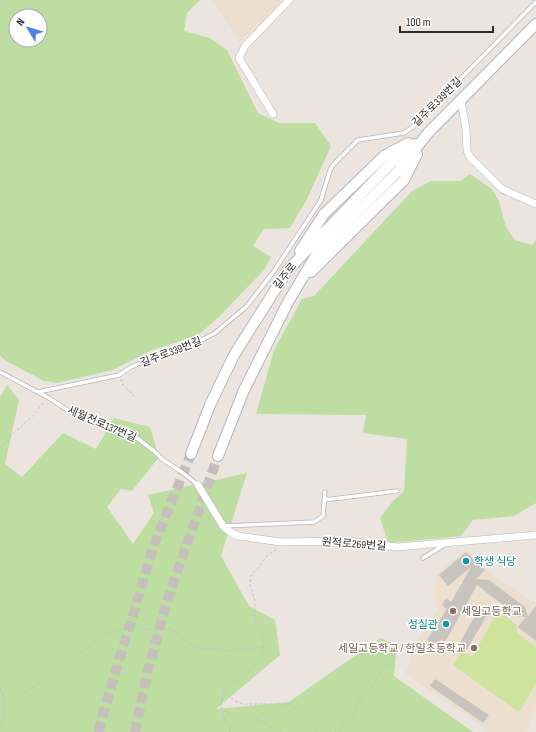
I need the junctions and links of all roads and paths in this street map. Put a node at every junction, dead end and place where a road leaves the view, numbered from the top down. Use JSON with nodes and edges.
{"nodes":[{"id":1,"x":290,"y":0,"type":"edge"},
{"id":2,"x":536,"y":2,"type":"edge"},
{"id":3,"x":536,"y":24,"type":"edge"},
{"id":4,"x":461,"y":100,"type":"junction"},
{"id":5,"x":273,"y":114,"type":"dead end"},
{"id":6,"x":428,"y":133,"type":"junction"},
{"id":7,"x":536,"y":204,"type":"edge"},
{"id":8,"x":0,"y":372,"type":"edge"},
{"id":9,"x":122,"y":372,"type":"junction"},
{"id":10,"x":38,"y":392,"type":"junction"},
{"id":11,"x":46,"y":396,"type":"junction"},
{"id":12,"x":135,"y":398,"type":"dead end"},
{"id":13,"x":0,"y":448,"type":"edge"},
{"id":14,"x":190,"y":454,"type":"tunnel mouth"},
{"id":15,"x":218,"y":456,"type":"tunnel mouth"},
{"id":16,"x":198,"y":485,"type":"joint"},
{"id":17,"x":397,"y":491,"type":"dead end"},
{"id":18,"x":325,"y":492,"type":"dead end"},
{"id":19,"x":324,"y":500,"type":"junction"},
{"id":20,"x":223,"y":526,"type":"junction"},
{"id":21,"x":536,"y":535,"type":"edge"},
{"id":22,"x":281,"y":542,"type":"junction"},
{"id":23,"x":449,"y":543,"type":"junction"},
{"id":24,"x":423,"y":558,"type":"dead end"},
{"id":25,"x":383,"y":639,"type":"dead end"},
{"id":26,"x":263,"y":648,"type":"junction"},
{"id":27,"x":0,"y":688,"type":"edge"},
{"id":28,"x":223,"y":692,"type":"junction"},
{"id":29,"x":223,"y":710,"type":"junction"},
{"id":30,"x":3,"y":714,"type":"junction"},
{"id":31,"x":0,"y":730,"type":"edge"},
{"id":32,"x":230,"y":732,"type":"edge"},
{"id":33,"x":282,"y":732,"type":"edge"},
{"id":34,"x":318,"y":732,"type":"edge"},
{"id":35,"x":335,"y":732,"type":"edge"}],
"edges":[{"from":1,"to":5,"type":"street"},
{"from":2,"to":9,"type":"lane","name":"길주로339번길"},
{"from":3,"to":4,"type":"main road"},
{"from":4,"to":6,"type":"main road"},
{"from":4,"to":7,"type":"street"},
{"from":6,"to":14,"type":"main road","name":"길주로"},
{"from":6,"to":15,"type":"main road","name":"길주로"},
{"from":8,"to":10,"type":"lane","name":"세월천로137번길"},
{"from":9,"to":10,"type":"lane","name":"길주로339번길"},
{"from":9,"to":12,"type":"path"},
{"from":10,"to":11,"type":"lane","name":"세월천로137번길"},
{"from":11,"to":13,"type":"path"},
{"from":11,"to":16,"type":"lane","name":"세월천로137번길"},
{"from":16,"to":20,"type":"street","name":"원적로269번길"},
{"from":17,"to":19,"type":"lane"},
{"from":18,"to":19,"type":"lane"},
{"from":19,"to":20,"type":"lane"},
{"from":20,"to":22,"type":"street","name":"원적로269번길"},
{"from":21,"to":23,"type":"street","name":"원적로269번길"},
{"from":22,"to":23,"type":"street","name":"원적로269번길"},
{"from":22,"to":26,"type":"path"},
{"from":23,"to":24,"type":"lane"},
{"from":25,"to":35,"type":"path"},
{"from":26,"to":28,"type":"path"},
{"from":26,"to":30,"type":"path"},
{"from":27,"to":30,"type":"path"},
{"from":28,"to":29,"type":"path"},
{"from":28,"to":34,"type":"path"},
{"from":29,"to":32,"type":"path"},
{"from":29,"to":33,"type":"path"},
{"from":30,"to":31,"type":"path"}]}
